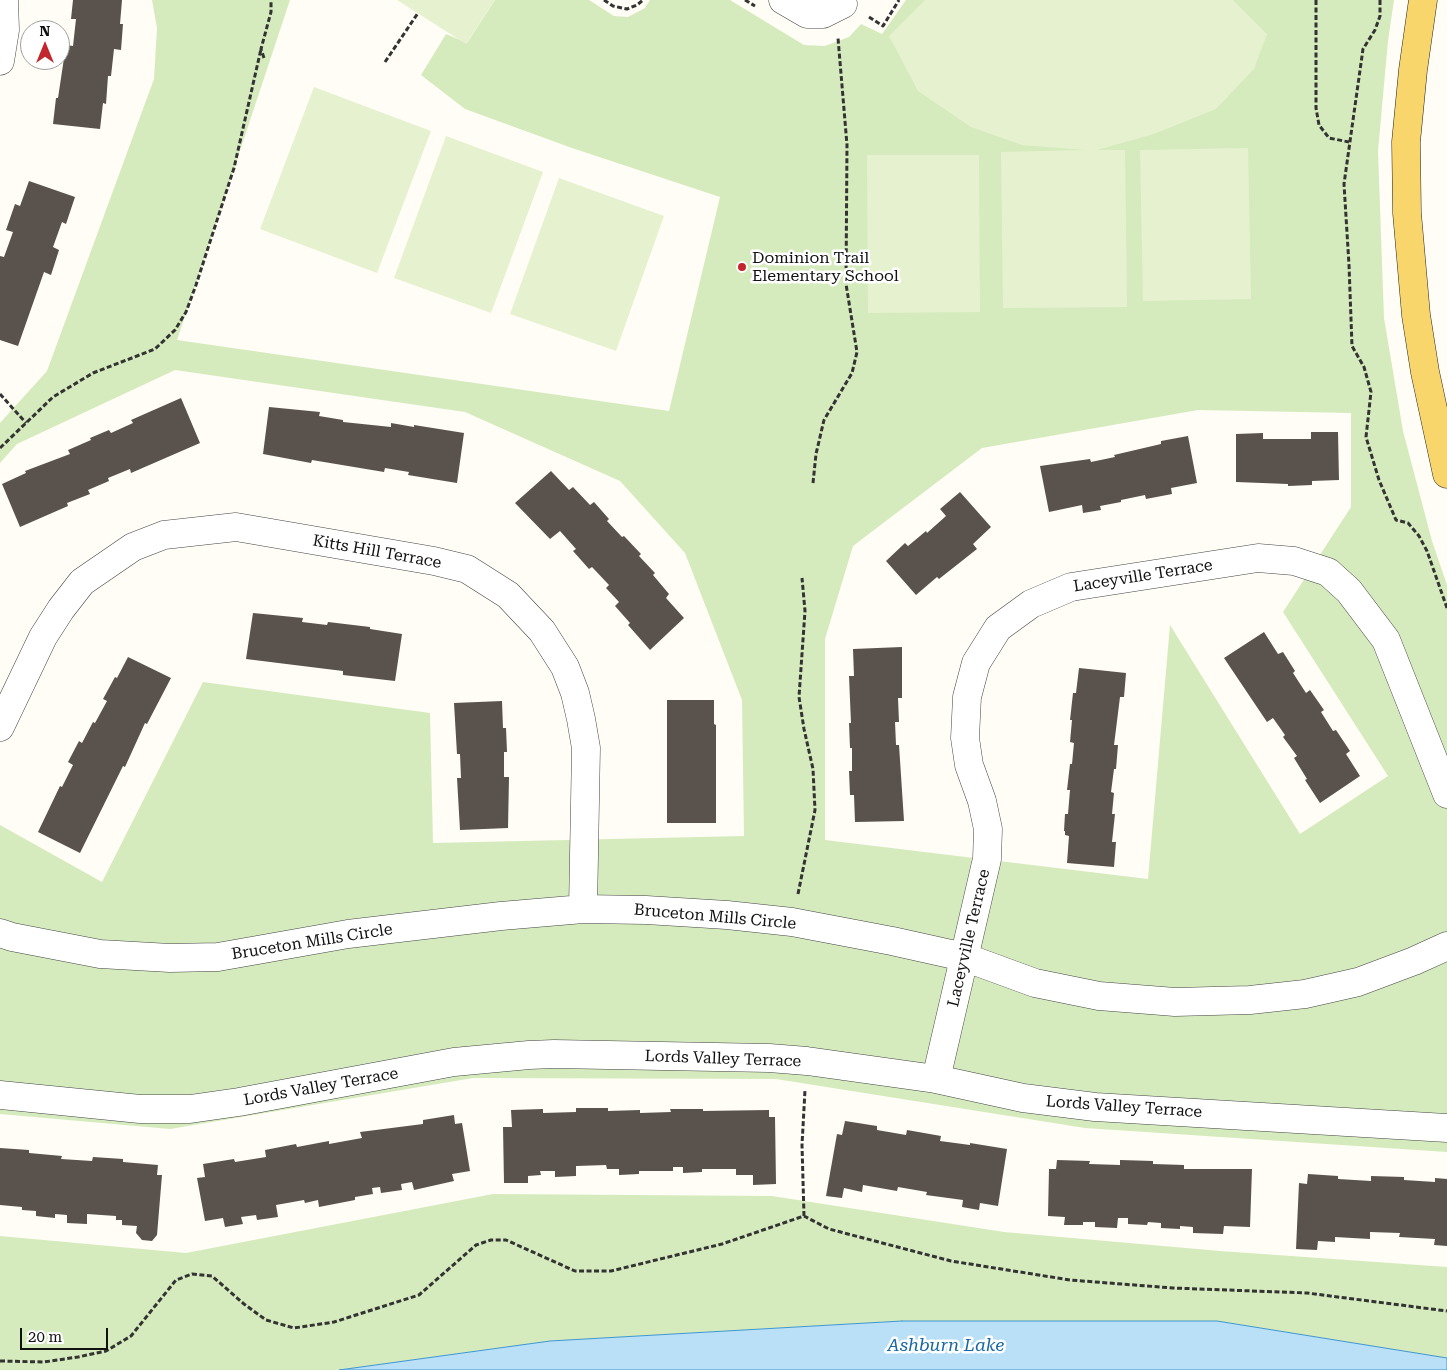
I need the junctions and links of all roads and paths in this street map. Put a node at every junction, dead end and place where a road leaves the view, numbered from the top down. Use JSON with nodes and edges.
{"nodes":[{"id":1,"x":4,"y":0,"type":"edge"},
{"id":2,"x":271,"y":0,"type":"edge"},
{"id":3,"x":604,"y":0,"type":"edge"},
{"id":4,"x":643,"y":0,"type":"edge"},
{"id":5,"x":783,"y":0,"type":"edge"},
{"id":6,"x":1316,"y":0,"type":"edge"},
{"id":7,"x":1380,"y":0,"type":"edge"},
{"id":8,"x":1423,"y":0,"type":"edge"},
{"id":9,"x":843,"y":4,"type":"dead end"},
{"id":10,"x":418,"y":13,"type":"dead end"},
{"id":11,"x":838,"y":37,"type":"dead end"},
{"id":12,"x":262,"y":49,"type":"junction"},
{"id":13,"x":264,"y":58,"type":"dead end"},
{"id":14,"x":0,"y":61,"type":"edge"},
{"id":15,"x":385,"y":62,"type":"dead end"},
{"id":16,"x":1349,"y":142,"type":"junction"},
{"id":17,"x":0,"y":394,"type":"edge"},
{"id":18,"x":26,"y":423,"type":"junction"},
{"id":19,"x":0,"y":448,"type":"edge"},
{"id":20,"x":1447,"y":474,"type":"edge"},
{"id":21,"x":813,"y":483,"type":"dead end"},
{"id":22,"x":802,"y":578,"type":"dead end"},
{"id":23,"x":1447,"y":608,"type":"edge"},
{"id":24,"x":0,"y":727,"type":"edge"},
{"id":25,"x":1447,"y":794,"type":"edge"},
{"id":26,"x":583,"y":909,"type":"junction"},
{"id":27,"x":792,"y":922,"type":"junction"},
{"id":28,"x":0,"y":933,"type":"edge"},
{"id":29,"x":1447,"y":946,"type":"edge"},
{"id":30,"x":964,"y":957,"type":"junction"},
{"id":31,"x":806,"y":1061,"type":"junction"},
{"id":32,"x":936,"y":1079,"type":"junction"},
{"id":33,"x":0,"y":1095,"type":"edge"},
{"id":34,"x":1447,"y":1128,"type":"edge"},
{"id":35,"x":804,"y":1216,"type":"junction"},
{"id":36,"x":1447,"y":1311,"type":"edge"},
{"id":37,"x":0,"y":1361,"type":"edge"}],
"edges":[{"from":1,"to":14,"type":"street"},
{"from":2,"to":12,"type":"path"},
{"from":3,"to":4,"type":"path"},
{"from":5,"to":9,"type":"street"},
{"from":6,"to":16,"type":"path"},
{"from":7,"to":16,"type":"path"},
{"from":8,"to":20,"type":"main road"},
{"from":10,"to":15,"type":"path"},
{"from":11,"to":21,"type":"path"},
{"from":12,"to":13,"type":"path"},
{"from":12,"to":18,"type":"path"},
{"from":16,"to":23,"type":"path"},
{"from":17,"to":18,"type":"path"},
{"from":18,"to":19,"type":"path"},
{"from":22,"to":27,"type":"path"},
{"from":24,"to":26,"type":"street","name":"Kitts Hill Terrace"},
{"from":25,"to":30,"type":"street","name":"Laceyville Terrace"},
{"from":26,"to":27,"type":"street","name":"Bruceton Mills Circle"},
{"from":26,"to":28,"type":"street","name":"Bruceton Mills Circle"},
{"from":27,"to":30,"type":"street","name":"Bruceton Mills Circle"},
{"from":29,"to":30,"type":"street","name":"Bruceton Mills Circle"},
{"from":30,"to":32,"type":"street","name":"Laceyville Terrace"},
{"from":31,"to":32,"type":"street","name":"Lords Valley Terrace"},
{"from":31,"to":33,"type":"street","name":"Lords Valley Terrace"},
{"from":31,"to":35,"type":"path"},
{"from":32,"to":34,"type":"street","name":"Lords Valley Terrace"},
{"from":35,"to":36,"type":"path"},
{"from":35,"to":37,"type":"path"}]}
